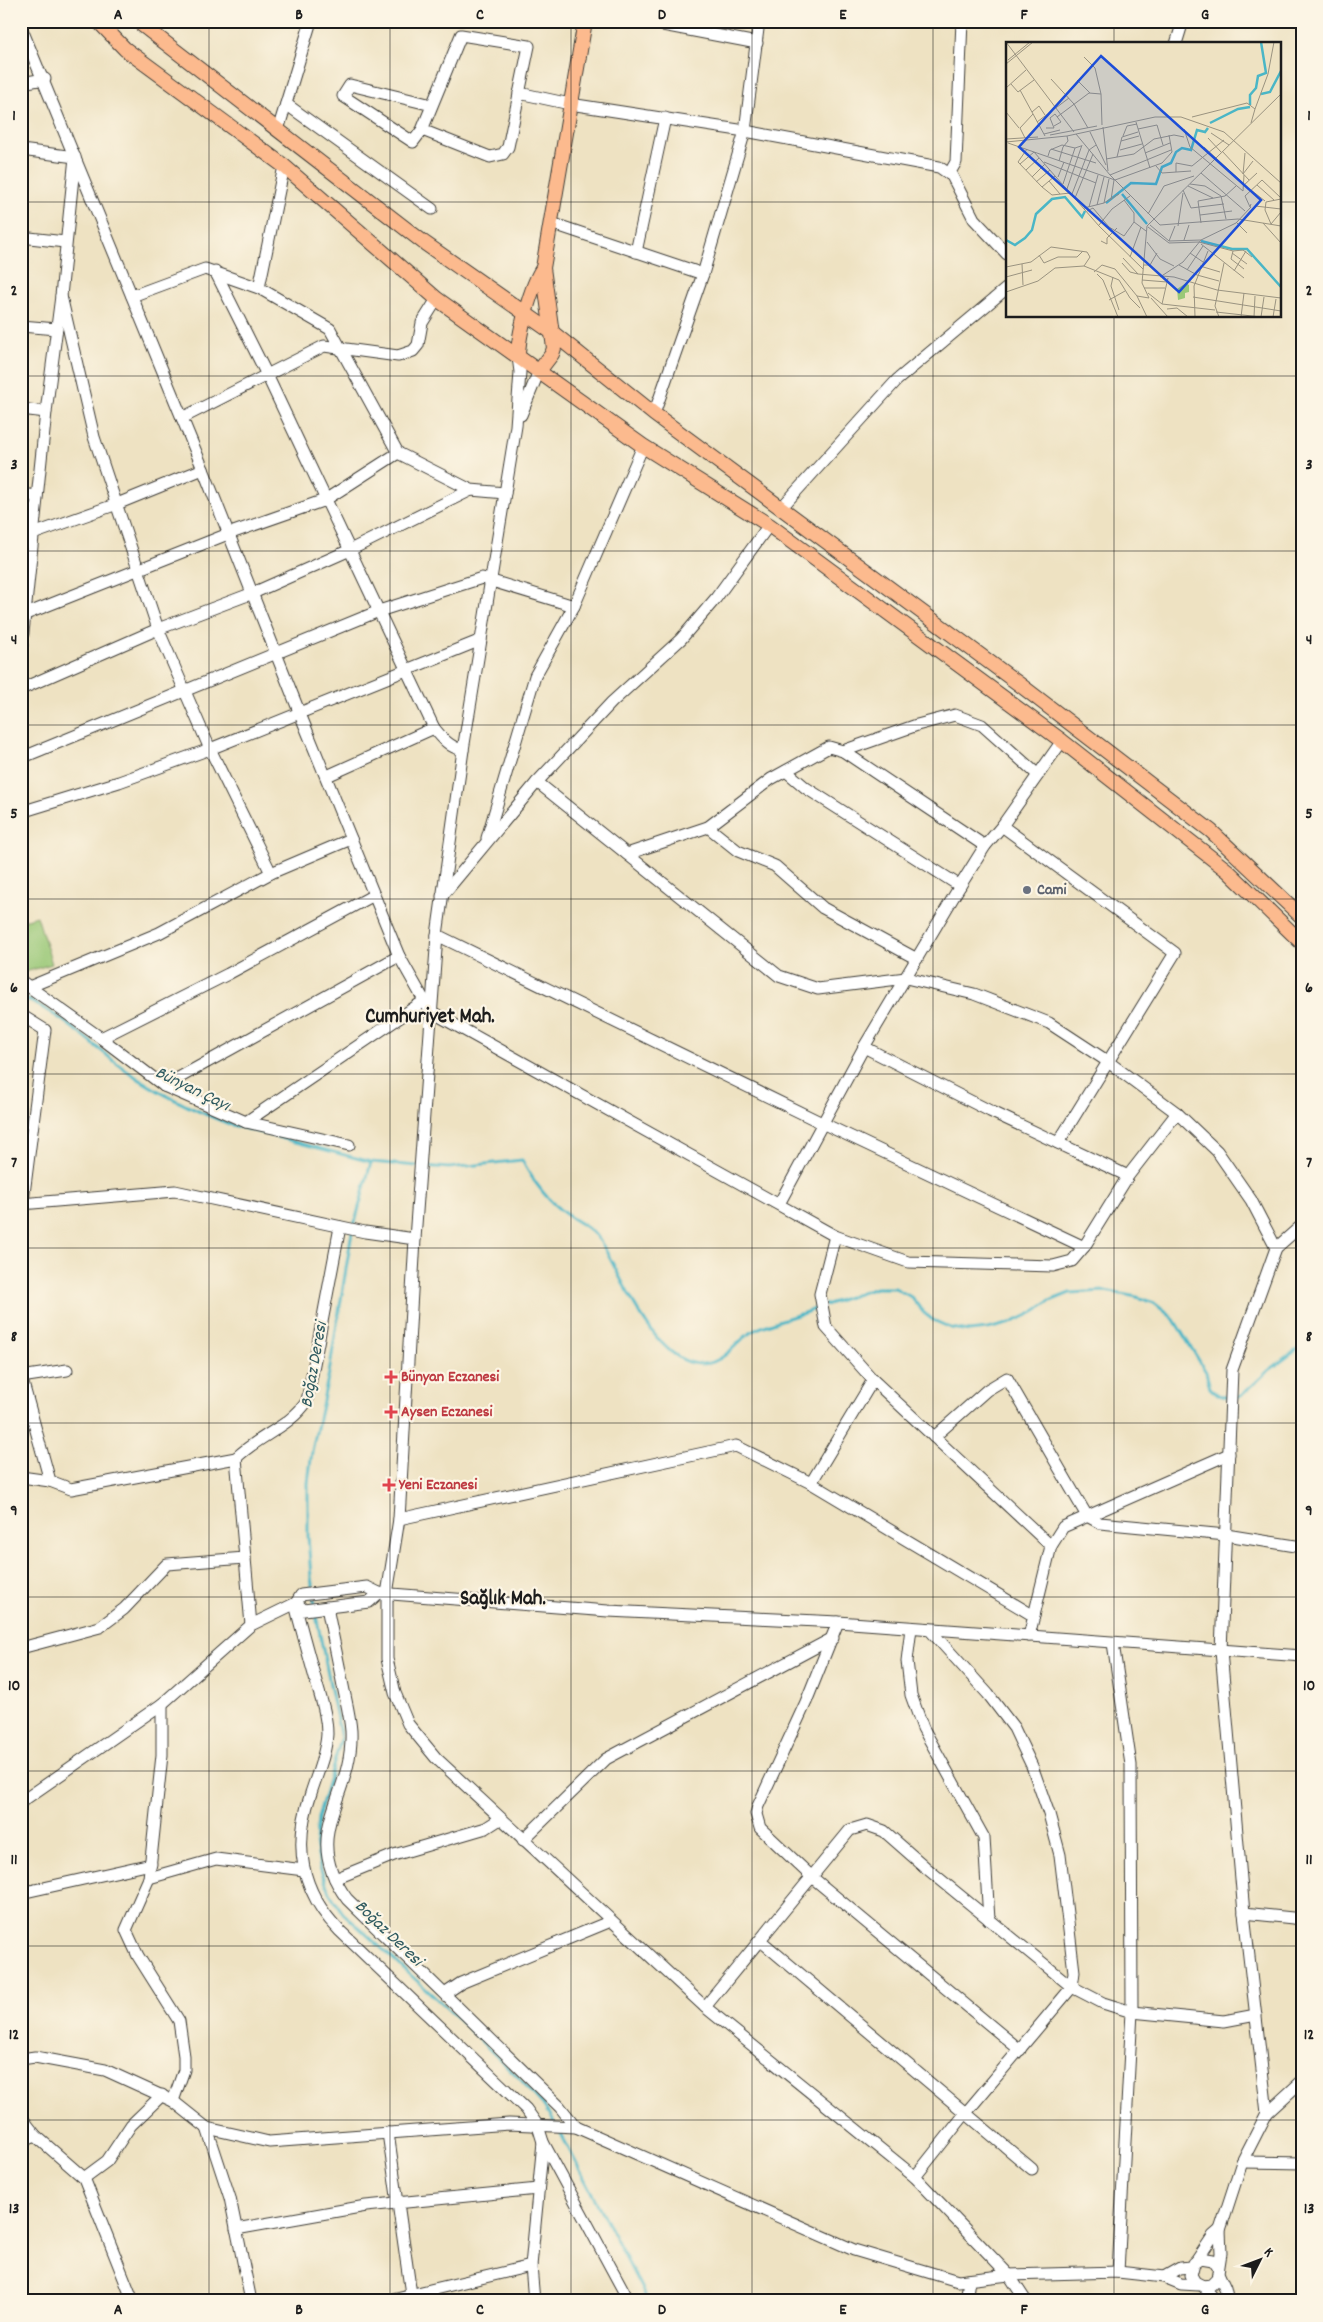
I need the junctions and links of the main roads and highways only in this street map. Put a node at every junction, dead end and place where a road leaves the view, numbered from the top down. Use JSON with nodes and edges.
{"nodes":[{"id":1,"x":98,"y":21,"type":"edge"},
{"id":2,"x":137,"y":21,"type":"edge"},
{"id":3,"x":585,"y":21,"type":"edge"},
{"id":4,"x":543,"y":268,"type":"junction"},
{"id":5,"x":526,"y":314,"type":"junction"},
{"id":6,"x":553,"y":333,"type":"junction"},
{"id":7,"x":518,"y":357,"type":"junction"},
{"id":8,"x":539,"y":371,"type":"junction"},
{"id":9,"x":1302,"y":917,"type":"edge"},
{"id":10,"x":1302,"y":943,"type":"edge"}],
"edges":[{"from":1,"to":7,"type":"main road"},
{"from":2,"to":5,"type":"main road"},
{"from":3,"to":4,"type":"main road"},
{"from":4,"to":5,"type":"main road"},
{"from":4,"to":6,"type":"main road"},
{"from":5,"to":6,"type":"main road"},
{"from":5,"to":7,"type":"main road"},
{"from":6,"to":8,"type":"main road"},
{"from":6,"to":9,"type":"main road"},
{"from":7,"to":8,"type":"main road"},
{"from":8,"to":10,"type":"main road"}]}
